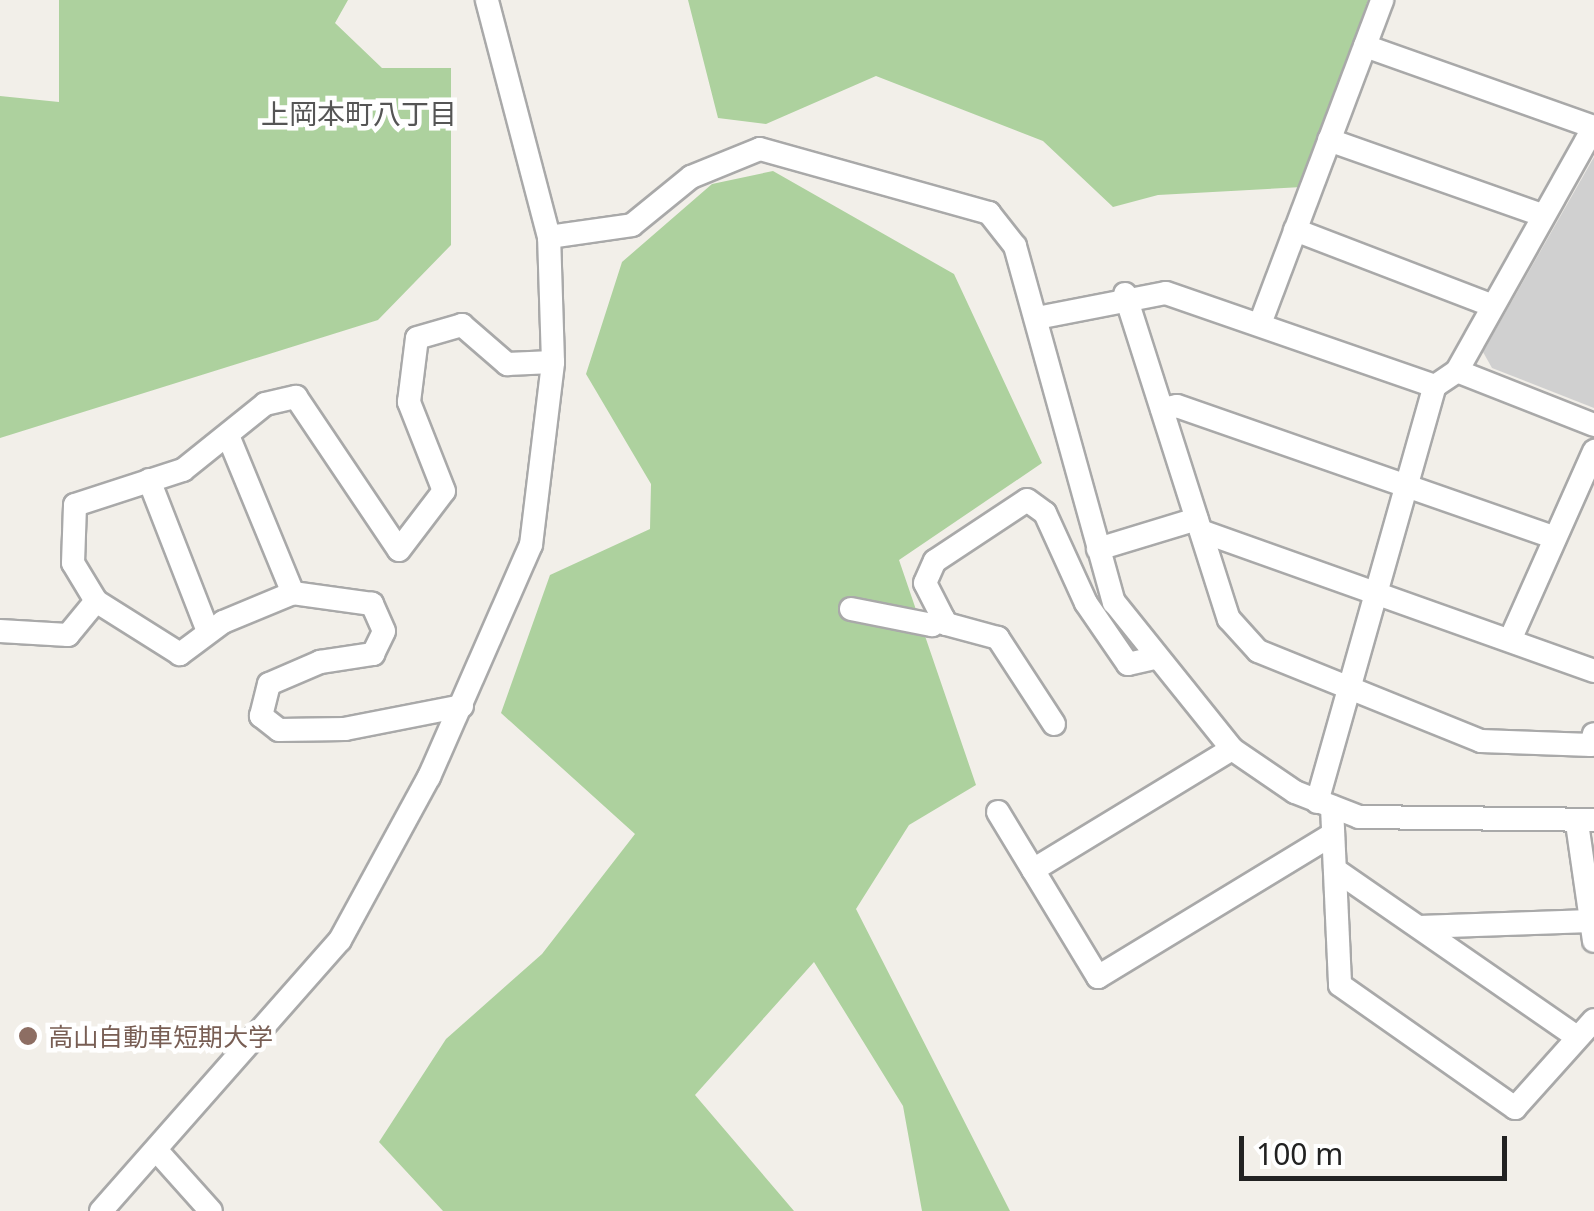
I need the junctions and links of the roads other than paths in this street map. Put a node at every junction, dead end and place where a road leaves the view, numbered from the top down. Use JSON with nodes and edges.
{"nodes":[{"id":1,"x":487,"y":0,"type":"edge"},
{"id":2,"x":1382,"y":0,"type":"edge"},
{"id":3,"x":1364,"y":46,"type":"junction"},
{"id":4,"x":1594,"y":127,"type":"edge"},
{"id":5,"x":1329,"y":140,"type":"junction"},
{"id":6,"x":1542,"y":215,"type":"junction"},
{"id":7,"x":1295,"y":230,"type":"junction"},
{"id":8,"x":549,"y":237,"type":"junction"},
{"id":9,"x":1125,"y":294,"type":"junction"},
{"id":10,"x":1490,"y":305,"type":"junction"},
{"id":11,"x":1037,"y":318,"type":"junction"},
{"id":12,"x":1261,"y":321,"type":"junction"},
{"id":13,"x":552,"y":362,"type":"junction"},
{"id":14,"x":1457,"y":370,"type":"junction"},
{"id":15,"x":1435,"y":386,"type":"junction"},
{"id":16,"x":1162,"y":409,"type":"junction"},
{"id":17,"x":1594,"y":426,"type":"edge"},
{"id":18,"x":229,"y":438,"type":"junction"},
{"id":19,"x":1594,"y":451,"type":"edge"},
{"id":20,"x":148,"y":480,"type":"junction"},
{"id":21,"x":1406,"y":486,"type":"junction"},
{"id":22,"x":1199,"y":525,"type":"junction"},
{"id":23,"x":1555,"y":538,"type":"junction"},
{"id":24,"x":1098,"y":549,"type":"junction"},
{"id":25,"x":1376,"y":590,"type":"junction"},
{"id":26,"x":292,"y":593,"type":"junction"},
{"id":27,"x":96,"y":601,"type":"junction"},
{"id":28,"x":851,"y":609,"type":"dead end"},
{"id":29,"x":943,"y":618,"type":"junction"},
{"id":30,"x":0,"y":630,"type":"edge"},
{"id":31,"x":208,"y":631,"type":"junction"},
{"id":32,"x":1510,"y":640,"type":"junction"},
{"id":33,"x":1154,"y":658,"type":"junction"},
{"id":34,"x":1594,"y":671,"type":"edge"},
{"id":35,"x":1348,"y":689,"type":"junction"},
{"id":36,"x":462,"y":706,"type":"junction"},
{"id":37,"x":1054,"y":724,"type":"dead end"},
{"id":38,"x":1594,"y":734,"type":"edge"},
{"id":39,"x":1232,"y":748,"type":"junction"},
{"id":40,"x":1324,"y":805,"type":"junction"},
{"id":41,"x":998,"y":812,"type":"dead end"},
{"id":42,"x":1586,"y":821,"type":"edge"},
{"id":43,"x":1328,"y":837,"type":"junction"},
{"id":44,"x":1033,"y":870,"type":"junction"},
{"id":45,"x":1340,"y":873,"type":"junction"},
{"id":46,"x":1419,"y":927,"type":"junction"},
{"id":47,"x":1593,"y":931,"type":"edge"},
{"id":48,"x":1594,"y":1020,"type":"edge"},
{"id":49,"x":1575,"y":1036,"type":"junction"},
{"id":50,"x":158,"y":1152,"type":"junction"},
{"id":51,"x":102,"y":1211,"type":"edge"},
{"id":52,"x":210,"y":1211,"type":"edge"}],
"edges":[{"from":1,"to":8,"type":"street"},
{"from":2,"to":3,"type":"street"},
{"from":3,"to":4,"type":"street"},
{"from":3,"to":5,"type":"street"},
{"from":4,"to":6,"type":"street"},
{"from":5,"to":6,"type":"street"},
{"from":5,"to":7,"type":"street"},
{"from":6,"to":10,"type":"street"},
{"from":7,"to":10,"type":"street"},
{"from":7,"to":12,"type":"street"},
{"from":8,"to":11,"type":"street"},
{"from":8,"to":13,"type":"street"},
{"from":9,"to":11,"type":"street"},
{"from":9,"to":12,"type":"street"},
{"from":9,"to":16,"type":"street"},
{"from":10,"to":14,"type":"street"},
{"from":11,"to":24,"type":"street"},
{"from":12,"to":15,"type":"street"},
{"from":13,"to":18,"type":"street"},
{"from":13,"to":36,"type":"street"},
{"from":14,"to":15,"type":"street"},
{"from":14,"to":17,"type":"street"},
{"from":15,"to":21,"type":"street"},
{"from":16,"to":21,"type":"street"},
{"from":16,"to":22,"type":"street"},
{"from":18,"to":20,"type":"street"},
{"from":18,"to":26,"type":"street"},
{"from":19,"to":23,"type":"street"},
{"from":20,"to":27,"type":"street"},
{"from":20,"to":31,"type":"street"},
{"from":21,"to":23,"type":"street"},
{"from":21,"to":25,"type":"street"},
{"from":22,"to":24,"type":"street"},
{"from":22,"to":25,"type":"street"},
{"from":22,"to":35,"type":"street"},
{"from":23,"to":32,"type":"street"},
{"from":24,"to":33,"type":"street"},
{"from":25,"to":32,"type":"street"},
{"from":25,"to":35,"type":"street"},
{"from":26,"to":31,"type":"street"},
{"from":26,"to":36,"type":"street"},
{"from":27,"to":30,"type":"street"},
{"from":27,"to":31,"type":"street"},
{"from":28,"to":29,"type":"street"},
{"from":29,"to":33,"type":"street"},
{"from":29,"to":37,"type":"street"},
{"from":32,"to":34,"type":"street"},
{"from":33,"to":39,"type":"street"},
{"from":35,"to":38,"type":"street"},
{"from":35,"to":40,"type":"street"},
{"from":36,"to":50,"type":"street"},
{"from":39,"to":40,"type":"street"},
{"from":39,"to":44,"type":"street"},
{"from":40,"to":42,"type":"street"},
{"from":40,"to":43,"type":"street"},
{"from":41,"to":44,"type":"street"},
{"from":42,"to":47,"type":"street"},
{"from":43,"to":44,"type":"street"},
{"from":43,"to":45,"type":"street"},
{"from":45,"to":46,"type":"street"},
{"from":45,"to":49,"type":"street"},
{"from":46,"to":47,"type":"street"},
{"from":46,"to":49,"type":"street"},
{"from":48,"to":49,"type":"street"},
{"from":50,"to":51,"type":"street"},
{"from":50,"to":52,"type":"street"}]}
